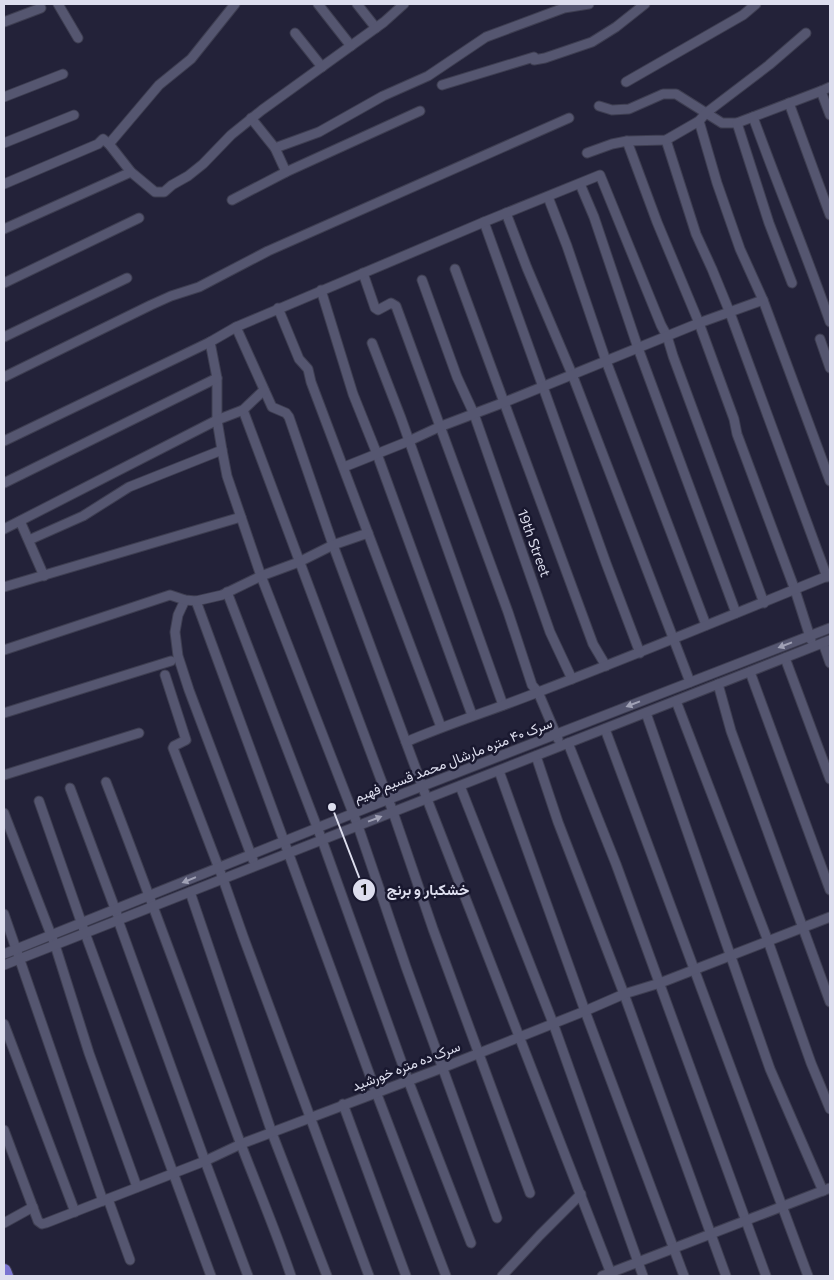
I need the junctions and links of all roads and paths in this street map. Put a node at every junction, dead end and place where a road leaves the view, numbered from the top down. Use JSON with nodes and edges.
{"nodes":[{"id":1,"x":58,"y":4,"type":"edge"},
{"id":2,"x":235,"y":4,"type":"edge"},
{"id":3,"x":318,"y":4,"type":"edge"},
{"id":4,"x":357,"y":4,"type":"edge"},
{"id":5,"x":589,"y":4,"type":"edge"},
{"id":6,"x":645,"y":4,"type":"edge"},
{"id":7,"x":756,"y":4,"type":"edge"},
{"id":8,"x":401,"y":5,"type":"edge"},
{"id":9,"x":563,"y":6,"type":"edge"},
{"id":10,"x":41,"y":8,"type":"dead end"},
{"id":11,"x":4,"y":22,"type":"edge"},
{"id":12,"x":376,"y":28,"type":"junction"},
{"id":13,"x":295,"y":33,"type":"dead end"},
{"id":14,"x":806,"y":33,"type":"dead end"},
{"id":15,"x":78,"y":38,"type":"dead end"},
{"id":16,"x":351,"y":46,"type":"junction"},
{"id":17,"x":322,"y":67,"type":"junction"},
{"id":18,"x":63,"y":74,"type":"dead end"},
{"id":19,"x":626,"y":82,"type":"dead end"},
{"id":20,"x":442,"y":85,"type":"dead end"},
{"id":21,"x":830,"y":87,"type":"edge"},
{"id":22,"x":821,"y":91,"type":"junction"},
{"id":23,"x":4,"y":97,"type":"edge"},
{"id":24,"x":788,"y":103,"type":"junction"},
{"id":25,"x":599,"y":106,"type":"dead end"},
{"id":26,"x":420,"y":111,"type":"dead end"},
{"id":27,"x":706,"y":113,"type":"junction"},
{"id":28,"x":74,"y":115,"type":"dead end"},
{"id":29,"x":830,"y":115,"type":"edge"},
{"id":30,"x":753,"y":117,"type":"junction"},
{"id":31,"x":252,"y":118,"type":"junction"},
{"id":32,"x":568,"y":118,"type":"dead end"},
{"id":33,"x":698,"y":121,"type":"junction"},
{"id":34,"x":737,"y":123,"type":"junction"},
{"id":35,"x":666,"y":140,"type":"junction"},
{"id":36,"x":627,"y":141,"type":"junction"},
{"id":37,"x":4,"y":143,"type":"edge"},
{"id":38,"x":110,"y":144,"type":"junction"},
{"id":39,"x":275,"y":148,"type":"junction"},
{"id":40,"x":587,"y":153,"type":"dead end"},
{"id":41,"x":131,"y":172,"type":"junction"},
{"id":42,"x":286,"y":172,"type":"junction"},
{"id":43,"x":4,"y":184,"type":"edge"},
{"id":44,"x":580,"y":184,"type":"junction"},
{"id":45,"x":548,"y":197,"type":"junction"},
{"id":46,"x":232,"y":200,"type":"dead end"},
{"id":47,"x":506,"y":213,"type":"junction"},
{"id":48,"x":830,"y":215,"type":"edge"},
{"id":49,"x":139,"y":218,"type":"dead end"},
{"id":50,"x":484,"y":222,"type":"junction"},
{"id":51,"x":4,"y":229,"type":"edge"},
{"id":52,"x":455,"y":269,"type":"dead end"},
{"id":53,"x":363,"y":273,"type":"junction"},
{"id":54,"x":127,"y":278,"type":"dead end"},
{"id":55,"x":422,"y":280,"type":"dead end"},
{"id":56,"x":4,"y":283,"type":"edge"},
{"id":57,"x":792,"y":283,"type":"dead end"},
{"id":58,"x":321,"y":290,"type":"junction"},
{"id":59,"x":763,"y":300,"type":"junction"},
{"id":60,"x":278,"y":308,"type":"junction"},
{"id":61,"x":730,"y":313,"type":"junction"},
{"id":62,"x":830,"y":322,"type":"edge"},
{"id":63,"x":700,"y":323,"type":"junction"},
{"id":64,"x":236,"y":327,"type":"junction"},
{"id":65,"x":667,"y":336,"type":"junction"},
{"id":66,"x":4,"y":337,"type":"edge"},
{"id":67,"x":820,"y":339,"type":"dead end"},
{"id":68,"x":210,"y":342,"type":"junction"},
{"id":69,"x":372,"y":343,"type":"dead end"},
{"id":70,"x":638,"y":348,"type":"junction"},
{"id":71,"x":606,"y":360,"type":"junction"},
{"id":72,"x":830,"y":368,"type":"edge"},
{"id":73,"x":572,"y":374,"type":"junction"},
{"id":74,"x":4,"y":377,"type":"edge"},
{"id":75,"x":217,"y":378,"type":"junction"},
{"id":76,"x":544,"y":386,"type":"junction"},
{"id":77,"x":264,"y":390,"type":"junction"},
{"id":78,"x":505,"y":402,"type":"junction"},
{"id":79,"x":243,"y":410,"type":"junction"},
{"id":80,"x":474,"y":414,"type":"junction"},
{"id":81,"x":217,"y":420,"type":"junction"},
{"id":82,"x":439,"y":426,"type":"junction"},
{"id":83,"x":4,"y":441,"type":"edge"},
{"id":84,"x":409,"y":441,"type":"junction"},
{"id":85,"x":222,"y":450,"type":"junction"},
{"id":86,"x":377,"y":454,"type":"junction"},
{"id":87,"x":344,"y":467,"type":"junction"},
{"id":88,"x":830,"y":481,"type":"edge"},
{"id":89,"x":4,"y":483,"type":"edge"},
{"id":90,"x":240,"y":518,"type":"junction"},
{"id":91,"x":20,"y":521,"type":"junction"},
{"id":92,"x":4,"y":529,"type":"edge"},
{"id":93,"x":368,"y":533,"type":"junction"},
{"id":94,"x":29,"y":540,"type":"junction"},
{"id":95,"x":333,"y":545,"type":"junction"},
{"id":96,"x":299,"y":562,"type":"junction"},
{"id":97,"x":44,"y":576,"type":"junction"},
{"id":98,"x":261,"y":576,"type":"junction"},
{"id":99,"x":829,"y":576,"type":"edge"},
{"id":100,"x":4,"y":588,"type":"edge"},
{"id":101,"x":795,"y":590,"type":"junction"},
{"id":102,"x":227,"y":592,"type":"junction"},
{"id":103,"x":185,"y":600,"type":"junction"},
{"id":104,"x":196,"y":601,"type":"junction"},
{"id":105,"x":764,"y":603,"type":"junction"},
{"id":106,"x":736,"y":613,"type":"junction"},
{"id":107,"x":706,"y":625,"type":"junction"},
{"id":108,"x":830,"y":628,"type":"edge"},
{"id":109,"x":809,"y":636,"type":"junction"},
{"id":110,"x":673,"y":639,"type":"junction"},
{"id":111,"x":827,"y":642,"type":"edge"},
{"id":112,"x":813,"y":647,"type":"junction"},
{"id":113,"x":4,"y":650,"type":"edge"},
{"id":114,"x":640,"y":653,"type":"junction"},
{"id":115,"x":786,"y":658,"type":"junction"},
{"id":116,"x":171,"y":661,"type":"dead end"},
{"id":117,"x":830,"y":664,"type":"edge"},
{"id":118,"x":606,"y":666,"type":"junction"},
{"id":119,"x":750,"y":672,"type":"junction"},
{"id":120,"x":165,"y":676,"type":"dead end"},
{"id":121,"x":572,"y":679,"type":"junction"},
{"id":122,"x":690,"y":682,"type":"junction"},
{"id":123,"x":718,"y":684,"type":"junction"},
{"id":124,"x":538,"y":692,"type":"junction"},
{"id":125,"x":676,"y":701,"type":"junction"},
{"id":126,"x":503,"y":704,"type":"junction"},
{"id":127,"x":646,"y":712,"type":"junction"},
{"id":128,"x":4,"y":713,"type":"edge"},
{"id":129,"x":472,"y":715,"type":"junction"},
{"id":130,"x":441,"y":727,"type":"junction"},
{"id":131,"x":604,"y":729,"type":"junction"},
{"id":132,"x":139,"y":733,"type":"dead end"},
{"id":133,"x":556,"y":735,"type":"junction"},
{"id":134,"x":406,"y":742,"type":"junction"},
{"id":135,"x":564,"y":745,"type":"junction"},
{"id":136,"x":536,"y":756,"type":"junction"},
{"id":137,"x":499,"y":771,"type":"junction"},
{"id":138,"x":4,"y":775,"type":"edge"},
{"id":139,"x":830,"y":779,"type":"edge"},
{"id":140,"x":106,"y":782,"type":"dead end"},
{"id":141,"x":460,"y":786,"type":"junction"},
{"id":142,"x":423,"y":787,"type":"junction"},
{"id":143,"x":70,"y":788,"type":"dead end"},
{"id":144,"x":427,"y":799,"type":"junction"},
{"id":145,"x":389,"y":800,"type":"junction"},
{"id":146,"x":39,"y":801,"type":"dead end"},
{"id":147,"x":393,"y":812,"type":"junction"},
{"id":148,"x":4,"y":813,"type":"edge"},
{"id":149,"x":353,"y":814,"type":"junction"},
{"id":150,"x":358,"y":826,"type":"junction"},
{"id":151,"x":318,"y":828,"type":"junction"},
{"id":152,"x":322,"y":840,"type":"junction"},
{"id":153,"x":284,"y":842,"type":"junction"},
{"id":154,"x":288,"y":853,"type":"junction"},
{"id":155,"x":251,"y":855,"type":"junction"},
{"id":156,"x":255,"y":866,"type":"junction"},
{"id":157,"x":219,"y":868,"type":"junction"},
{"id":158,"x":223,"y":879,"type":"junction"},
{"id":159,"x":830,"y":890,"type":"edge"},
{"id":160,"x":190,"y":892,"type":"junction"},
{"id":161,"x":150,"y":895,"type":"junction"},
{"id":162,"x":154,"y":906,"type":"junction"},
{"id":163,"x":115,"y":909,"type":"junction"},
{"id":164,"x":4,"y":914,"type":"edge"},
{"id":165,"x":830,"y":917,"type":"edge"},
{"id":166,"x":118,"y":920,"type":"junction"},
{"id":167,"x":81,"y":923,"type":"junction"},
{"id":168,"x":803,"y":928,"type":"junction"},
{"id":169,"x":85,"y":933,"type":"junction"},
{"id":170,"x":51,"y":935,"type":"junction"},
{"id":171,"x":768,"y":941,"type":"junction"},
{"id":172,"x":54,"y":945,"type":"junction"},
{"id":173,"x":17,"y":948,"type":"junction"},
{"id":174,"x":4,"y":954,"type":"edge"},
{"id":175,"x":732,"y":956,"type":"junction"},
{"id":176,"x":20,"y":958,"type":"junction"},
{"id":177,"x":4,"y":965,"type":"edge"},
{"id":178,"x":694,"y":970,"type":"junction"},
{"id":179,"x":660,"y":983,"type":"junction"},
{"id":180,"x":624,"y":994,"type":"junction"},
{"id":181,"x":830,"y":1002,"type":"edge"},
{"id":182,"x":585,"y":1011,"type":"junction"},
{"id":183,"x":553,"y":1023,"type":"junction"},
{"id":184,"x":4,"y":1024,"type":"edge"},
{"id":185,"x":519,"y":1036,"type":"junction"},
{"id":186,"x":478,"y":1052,"type":"junction"},
{"id":187,"x":442,"y":1068,"type":"junction"},
{"id":188,"x":408,"y":1080,"type":"junction"},
{"id":189,"x":376,"y":1092,"type":"junction"},
{"id":190,"x":343,"y":1104,"type":"junction"},
{"id":191,"x":830,"y":1109,"type":"edge"},
{"id":192,"x":309,"y":1117,"type":"junction"},
{"id":193,"x":4,"y":1130,"type":"edge"},
{"id":194,"x":272,"y":1133,"type":"junction"},
{"id":195,"x":241,"y":1144,"type":"junction"},
{"id":196,"x":205,"y":1161,"type":"junction"},
{"id":197,"x":173,"y":1172,"type":"junction"},
{"id":198,"x":137,"y":1187,"type":"junction"},
{"id":199,"x":827,"y":1189,"type":"edge"},
{"id":200,"x":530,"y":1193,"type":"dead end"},
{"id":201,"x":582,"y":1194,"type":"junction"},
{"id":202,"x":106,"y":1200,"type":"junction"},
{"id":203,"x":782,"y":1206,"type":"junction"},
{"id":204,"x":33,"y":1207,"type":"junction"},
{"id":205,"x":75,"y":1212,"type":"junction"},
{"id":206,"x":497,"y":1218,"type":"dead end"},
{"id":207,"x":745,"y":1222,"type":"junction"},
{"id":208,"x":4,"y":1223,"type":"edge"},
{"id":209,"x":710,"y":1234,"type":"junction"},
{"id":210,"x":471,"y":1243,"type":"dead end"},
{"id":211,"x":674,"y":1249,"type":"junction"},
{"id":212,"x":130,"y":1260,"type":"dead end"},
{"id":213,"x":637,"y":1262,"type":"junction"},
{"id":214,"x":4,"y":1271,"type":"edge"},
{"id":215,"x":608,"y":1275,"type":"edge"},
{"id":216,"x":6,"y":1276,"type":"edge"},
{"id":217,"x":211,"y":1276,"type":"edge"},
{"id":218,"x":248,"y":1276,"type":"edge"},
{"id":219,"x":291,"y":1276,"type":"edge"},
{"id":220,"x":328,"y":1276,"type":"edge"},
{"id":221,"x":369,"y":1276,"type":"edge"},
{"id":222,"x":406,"y":1276,"type":"edge"},
{"id":223,"x":446,"y":1276,"type":"edge"},
{"id":224,"x":502,"y":1276,"type":"edge"},
{"id":225,"x":643,"y":1276,"type":"edge"},
{"id":226,"x":684,"y":1276,"type":"edge"},
{"id":227,"x":726,"y":1276,"type":"edge"},
{"id":228,"x":766,"y":1276,"type":"edge"},
{"id":229,"x":808,"y":1276,"type":"edge"}],
"edges":[{"from":1,"to":15,"type":"street"},
{"from":2,"to":38,"type":"street"},
{"from":3,"to":16,"type":"street"},
{"from":4,"to":12,"type":"street"},
{"from":5,"to":9,"type":"street"},
{"from":6,"to":20,"type":"street"},
{"from":7,"to":19,"type":"street"},
{"from":8,"to":12,"type":"street"},
{"from":9,"to":39,"type":"street"},
{"from":10,"to":11,"type":"street"},
{"from":12,"to":16,"type":"street"},
{"from":13,"to":17,"type":"street"},
{"from":14,"to":27,"type":"street"},
{"from":16,"to":17,"type":"street"},
{"from":17,"to":31,"type":"street"},
{"from":18,"to":23,"type":"street"},
{"from":21,"to":22,"type":"street"},
{"from":22,"to":24,"type":"street"},
{"from":22,"to":29,"type":"street"},
{"from":24,"to":30,"type":"street"},
{"from":24,"to":48,"type":"street"},
{"from":25,"to":27,"type":"street"},
{"from":26,"to":42,"type":"street"},
{"from":27,"to":33,"type":"street"},
{"from":27,"to":34,"type":"street"},
{"from":28,"to":37,"type":"street"},
{"from":30,"to":34,"type":"street"},
{"from":30,"to":62,"type":"street"},
{"from":31,"to":39,"type":"street"},
{"from":31,"to":41,"type":"street"},
{"from":32,"to":74,"type":"street"},
{"from":33,"to":35,"type":"street"},
{"from":33,"to":59,"type":"street"},
{"from":34,"to":57,"type":"street"},
{"from":35,"to":36,"type":"street"},
{"from":35,"to":61,"type":"street"},
{"from":36,"to":40,"type":"street"},
{"from":36,"to":63,"type":"street"},
{"from":38,"to":41,"type":"street"},
{"from":38,"to":43,"type":"street"},
{"from":39,"to":42,"type":"street"},
{"from":41,"to":51,"type":"street"},
{"from":42,"to":46,"type":"street"},
{"from":44,"to":45,"type":"street"},
{"from":44,"to":65,"type":"street"},
{"from":44,"to":70,"type":"street"},
{"from":45,"to":47,"type":"street"},
{"from":45,"to":71,"type":"street"},
{"from":47,"to":50,"type":"street"},
{"from":47,"to":73,"type":"street"},
{"from":49,"to":56,"type":"street"},
{"from":50,"to":53,"type":"street"},
{"from":50,"to":76,"type":"street"},
{"from":52,"to":78,"type":"street"},
{"from":53,"to":58,"type":"street"},
{"from":53,"to":82,"type":"street"},
{"from":54,"to":66,"type":"street"},
{"from":55,"to":80,"type":"street","name":"19th Street"},
{"from":58,"to":60,"type":"street"},
{"from":58,"to":86,"type":"street"},
{"from":59,"to":61,"type":"street"},
{"from":59,"to":88,"type":"street"},
{"from":60,"to":64,"type":"street"},
{"from":60,"to":87,"type":"street"},
{"from":61,"to":63,"type":"street"},
{"from":61,"to":99,"type":"street"},
{"from":63,"to":65,"type":"street"},
{"from":63,"to":101,"type":"street"},
{"from":64,"to":68,"type":"street"},
{"from":64,"to":77,"type":"street"},
{"from":65,"to":70,"type":"street"},
{"from":65,"to":105,"type":"street"},
{"from":67,"to":72,"type":"street"},
{"from":68,"to":75,"type":"street"},
{"from":68,"to":83,"type":"street"},
{"from":69,"to":84,"type":"street"},
{"from":70,"to":71,"type":"street"},
{"from":70,"to":106,"type":"street"},
{"from":71,"to":73,"type":"street"},
{"from":71,"to":107,"type":"street"},
{"from":73,"to":76,"type":"street"},
{"from":73,"to":110,"type":"street"},
{"from":75,"to":81,"type":"street"},
{"from":75,"to":89,"type":"street"},
{"from":76,"to":78,"type":"street"},
{"from":76,"to":114,"type":"street"},
{"from":77,"to":79,"type":"street"},
{"from":77,"to":95,"type":"street"},
{"from":78,"to":80,"type":"street"},
{"from":78,"to":118,"type":"street"},
{"from":79,"to":81,"type":"street"},
{"from":79,"to":96,"type":"street"},
{"from":80,"to":82,"type":"street"},
{"from":80,"to":121,"type":"street","name":"19th Street"},
{"from":81,"to":85,"type":"street"},
{"from":81,"to":91,"type":"street"},
{"from":82,"to":84,"type":"street"},
{"from":82,"to":124,"type":"street"},
{"from":84,"to":86,"type":"street"},
{"from":84,"to":126,"type":"street"},
{"from":85,"to":90,"type":"street"},
{"from":85,"to":94,"type":"street"},
{"from":86,"to":87,"type":"street"},
{"from":86,"to":129,"type":"street"},
{"from":87,"to":93,"type":"street"},
{"from":90,"to":97,"type":"street"},
{"from":90,"to":98,"type":"street"},
{"from":91,"to":92,"type":"street"},
{"from":91,"to":94,"type":"street"},
{"from":93,"to":95,"type":"street"},
{"from":93,"to":130,"type":"street"},
{"from":94,"to":97,"type":"street"},
{"from":95,"to":96,"type":"street"},
{"from":95,"to":134,"type":"street"},
{"from":96,"to":98,"type":"street"},
{"from":96,"to":145,"type":"street"},
{"from":97,"to":100,"type":"street"},
{"from":98,"to":102,"type":"street"},
{"from":98,"to":149,"type":"street"},
{"from":99,"to":101,"type":"street"},
{"from":101,"to":105,"type":"street"},
{"from":101,"to":109,"type":"street"},
{"from":102,"to":104,"type":"street"},
{"from":102,"to":151,"type":"street"},
{"from":103,"to":104,"type":"street"},
{"from":103,"to":113,"type":"street"},
{"from":103,"to":155,"type":"street"},
{"from":104,"to":153,"type":"street"},
{"from":105,"to":106,"type":"street"},
{"from":106,"to":107,"type":"street"},
{"from":107,"to":110,"type":"street"},
{"from":108,"to":109,"type":"street","name":"سرک ۴۰ متره مارشال محمد قسیم فهیم"},
{"from":109,"to":112,"type":"street"},
{"from":109,"to":122,"type":"street","name":"سرک ۴۰ متره مارشال محمد قسیم فهیم","one_way":true},
{"from":110,"to":114,"type":"street"},
{"from":110,"to":122,"type":"street"},
{"from":111,"to":112,"type":"street","name":"سرک ۴۰ متره مارشال محمد قسیم فهیم"},
{"from":111,"to":117,"type":"street"},
{"from":112,"to":115,"type":"street","name":"سرک ۴۰ متره مارشال محمد قسیم فهیم"},
{"from":114,"to":118,"type":"street"},
{"from":115,"to":119,"type":"street","name":"سرک ۴۰ متره مارشال محمد قسیم فهیم"},
{"from":115,"to":139,"type":"street"},
{"from":116,"to":128,"type":"street"},
{"from":118,"to":121,"type":"street"},
{"from":119,"to":123,"type":"street","name":"سرک ۴۰ متره مارشال محمد قسیم فهیم"},
{"from":119,"to":159,"type":"street"},
{"from":120,"to":157,"type":"street"},
{"from":121,"to":124,"type":"street"},
{"from":122,"to":133,"type":"street","name":"سرک ۴۰ متره مارشال محمد قسیم فهیم","one_way":true},
{"from":123,"to":125,"type":"street","name":"سرک ۴۰ متره مارشال محمد قسیم فهیم"},
{"from":123,"to":168,"type":"street"},
{"from":124,"to":126,"type":"street"},
{"from":124,"to":133,"type":"street"},
{"from":125,"to":127,"type":"street","name":"سرک ۴۰ متره مارشال محمد قسیم فهیم"},
{"from":125,"to":171,"type":"street"},
{"from":126,"to":129,"type":"street"},
{"from":127,"to":131,"type":"street","name":"سرک ۴۰ متره مارشال محمد قسیم فهیم"},
{"from":127,"to":175,"type":"street"},
{"from":129,"to":130,"type":"street"},
{"from":130,"to":134,"type":"street"},
{"from":131,"to":135,"type":"street","name":"سرک ۴۰ متره مارشال محمد قسیم فهیم"},
{"from":131,"to":178,"type":"street"},
{"from":132,"to":138,"type":"street"},
{"from":133,"to":135,"type":"street"},
{"from":133,"to":142,"type":"street","name":"سرک ۴۰ متره مارشال محمد قسیم فهیم"},
{"from":134,"to":142,"type":"street"},
{"from":135,"to":136,"type":"street","name":"سرک ۴۰ متره مارشال محمد قسیم فهیم"},
{"from":135,"to":179,"type":"street"},
{"from":136,"to":137,"type":"street","name":"سرک ۴۰ متره مارشال محمد قسیم فهیم"},
{"from":136,"to":180,"type":"street"},
{"from":137,"to":141,"type":"street","name":"سرک ۴۰ متره مارشال محمد قسیم فهیم"},
{"from":137,"to":182,"type":"street"},
{"from":140,"to":161,"type":"street"},
{"from":141,"to":144,"type":"street","name":"سرک ۴۰ متره مارشال محمد قسیم فهیم"},
{"from":141,"to":183,"type":"street"},
{"from":142,"to":144,"type":"street"},
{"from":142,"to":145,"type":"street","name":"سرک ۴۰ متره مارشال محمد قسیم فهیم"},
{"from":143,"to":163,"type":"street"},
{"from":144,"to":147,"type":"street","name":"سرک ۴۰ متره مارشال محمد قسیم فهیم"},
{"from":144,"to":185,"type":"street"},
{"from":145,"to":147,"type":"street"},
{"from":145,"to":149,"type":"street","name":"سرک ۴۰ متره مارشال محمد قسیم فهیم"},
{"from":146,"to":167,"type":"street"},
{"from":150,"to":147,"type":"street","name":"سرک ۴۰ متره مارشال محمد قسیم فهیم","one_way":true},
{"from":147,"to":186,"type":"street"},
{"from":148,"to":170,"type":"street"},
{"from":149,"to":150,"type":"street"},
{"from":149,"to":151,"type":"street","name":"سرک ۴۰ متره مارشال محمد قسیم فهیم"},
{"from":150,"to":152,"type":"street","name":"سرک ۴۰ متره مارشال محمد قسیم فهیم"},
{"from":150,"to":187,"type":"street"},
{"from":151,"to":152,"type":"street"},
{"from":151,"to":153,"type":"street","name":"سرک ۴۰ متره مارشال محمد قسیم فهیم"},
{"from":152,"to":154,"type":"street","name":"سرک ۴۰ متره مارشال محمد قسیم فهیم"},
{"from":152,"to":188,"type":"street"},
{"from":153,"to":154,"type":"street"},
{"from":153,"to":155,"type":"street","name":"سرک ۴۰ متره مارشال محمد قسیم فهیم"},
{"from":154,"to":156,"type":"street","name":"سرک ۴۰ متره مارشال محمد قسیم فهیم"},
{"from":154,"to":189,"type":"street"},
{"from":155,"to":156,"type":"street"},
{"from":155,"to":157,"type":"street","name":"سرک ۴۰ متره مارشال محمد قسیم فهیم"},
{"from":156,"to":158,"type":"street","name":"سرک ۴۰ متره مارشال محمد قسیم فهیم"},
{"from":157,"to":158,"type":"street"},
{"from":157,"to":161,"type":"street","name":"سرک ۴۰ متره مارشال محمد قسیم فهیم","one_way":true},
{"from":158,"to":160,"type":"street","name":"سرک ۴۰ متره مارشال محمد قسیم فهیم"},
{"from":158,"to":192,"type":"street"},
{"from":160,"to":162,"type":"street","name":"سرک ۴۰ متره مارشال محمد قسیم فهیم"},
{"from":160,"to":194,"type":"street"},
{"from":161,"to":162,"type":"street"},
{"from":161,"to":163,"type":"street","name":"سرک ۴۰ متره مارشال محمد قسیم فهیم"},
{"from":162,"to":166,"type":"street","name":"سرک ۴۰ متره مارشال محمد قسیم فهیم"},
{"from":162,"to":195,"type":"street"},
{"from":163,"to":166,"type":"street"},
{"from":163,"to":167,"type":"street","name":"سرک ۴۰ متره مارشال محمد قسیم فهیم"},
{"from":164,"to":173,"type":"street"},
{"from":165,"to":168,"type":"street","name":"سرک ده متره خورشید"},
{"from":166,"to":169,"type":"street","name":"سرک ۴۰ متره مارشال محمد قسیم فهیم"},
{"from":166,"to":196,"type":"street"},
{"from":167,"to":169,"type":"street"},
{"from":167,"to":170,"type":"street","name":"سرک ۴۰ متره مارشال محمد قسیم فهیم"},
{"from":168,"to":171,"type":"street","name":"سرک ده متره خورشید"},
{"from":168,"to":181,"type":"street"},
{"from":169,"to":172,"type":"street","name":"سرک ۴۰ متره مارشال محمد قسیم فهیم"},
{"from":169,"to":197,"type":"street"},
{"from":170,"to":172,"type":"street"},
{"from":170,"to":173,"type":"street","name":"سرک ۴۰ متره مارشال محمد قسیم فهیم"},
{"from":171,"to":175,"type":"street","name":"سرک ده متره خورشید"},
{"from":171,"to":191,"type":"street"},
{"from":172,"to":176,"type":"street","name":"سرک ۴۰ متره مارشال محمد قسیم فهیم"},
{"from":172,"to":198,"type":"street"},
{"from":173,"to":174,"type":"street","name":"سرک ۴۰ متره مارشال محمد قسیم فهیم"},
{"from":173,"to":176,"type":"street"},
{"from":175,"to":178,"type":"street","name":"سرک ده متره خورشید"},
{"from":175,"to":199,"type":"street"},
{"from":176,"to":177,"type":"street","name":"سرک ۴۰ متره مارشال محمد قسیم فهیم"},
{"from":176,"to":202,"type":"street"},
{"from":178,"to":179,"type":"street","name":"سرک ده متره خورشید"},
{"from":178,"to":203,"type":"street"},
{"from":179,"to":180,"type":"street","name":"سرک ده متره خورشید"},
{"from":179,"to":207,"type":"street"},
{"from":180,"to":182,"type":"street","name":"سرک ده متره خورشید"},
{"from":180,"to":209,"type":"street"},
{"from":182,"to":183,"type":"street","name":"سرک ده متره خورشید"},
{"from":182,"to":211,"type":"street"},
{"from":183,"to":185,"type":"street","name":"سرک ده متره خورشید"},
{"from":183,"to":213,"type":"street"},
{"from":184,"to":205,"type":"street"},
{"from":185,"to":186,"type":"street","name":"سرک ده متره خورشید"},
{"from":185,"to":201,"type":"street"},
{"from":186,"to":187,"type":"street","name":"سرک ده متره خورشید"},
{"from":186,"to":200,"type":"street"},
{"from":187,"to":188,"type":"street","name":"سرک ده متره خورشید"},
{"from":187,"to":206,"type":"street"},
{"from":188,"to":189,"type":"street","name":"سرک ده متره خورشید"},
{"from":188,"to":210,"type":"street"},
{"from":189,"to":190,"type":"street","name":"سرک ده متره خورشید"},
{"from":189,"to":223,"type":"street"},
{"from":190,"to":192,"type":"street","name":"سرک ده متره خورشید"},
{"from":190,"to":222,"type":"street"},
{"from":192,"to":194,"type":"street","name":"سرک ده متره خورشید"},
{"from":192,"to":221,"type":"street"},
{"from":193,"to":204,"type":"street"},
{"from":194,"to":195,"type":"street","name":"سرک ده متره خورشید"},
{"from":194,"to":220,"type":"street"},
{"from":195,"to":196,"type":"street","name":"سرک ده متره خورشید"},
{"from":195,"to":219,"type":"street"},
{"from":196,"to":197,"type":"street","name":"سرک ده متره خورشید"},
{"from":196,"to":218,"type":"street"},
{"from":197,"to":198,"type":"street","name":"سرک ده متره خورشید"},
{"from":197,"to":217,"type":"street"},
{"from":198,"to":202,"type":"street","name":"سرک ده متره خورشید"},
{"from":199,"to":203,"type":"street"},
{"from":201,"to":215,"type":"street"},
{"from":201,"to":224,"type":"street"},
{"from":202,"to":205,"type":"street","name":"سرک ده متره خورشید"},
{"from":202,"to":212,"type":"street"},
{"from":203,"to":207,"type":"street"},
{"from":203,"to":229,"type":"street"},
{"from":204,"to":205,"type":"street","name":"سرک ده متره خورشید"},
{"from":204,"to":208,"type":"street"},
{"from":207,"to":209,"type":"street"},
{"from":207,"to":228,"type":"street"},
{"from":209,"to":211,"type":"street"},
{"from":209,"to":227,"type":"street"},
{"from":211,"to":213,"type":"street"},
{"from":211,"to":226,"type":"street"},
{"from":213,"to":215,"type":"street"},
{"from":213,"to":225,"type":"street"},
{"from":214,"to":216,"type":"highway"}]}
